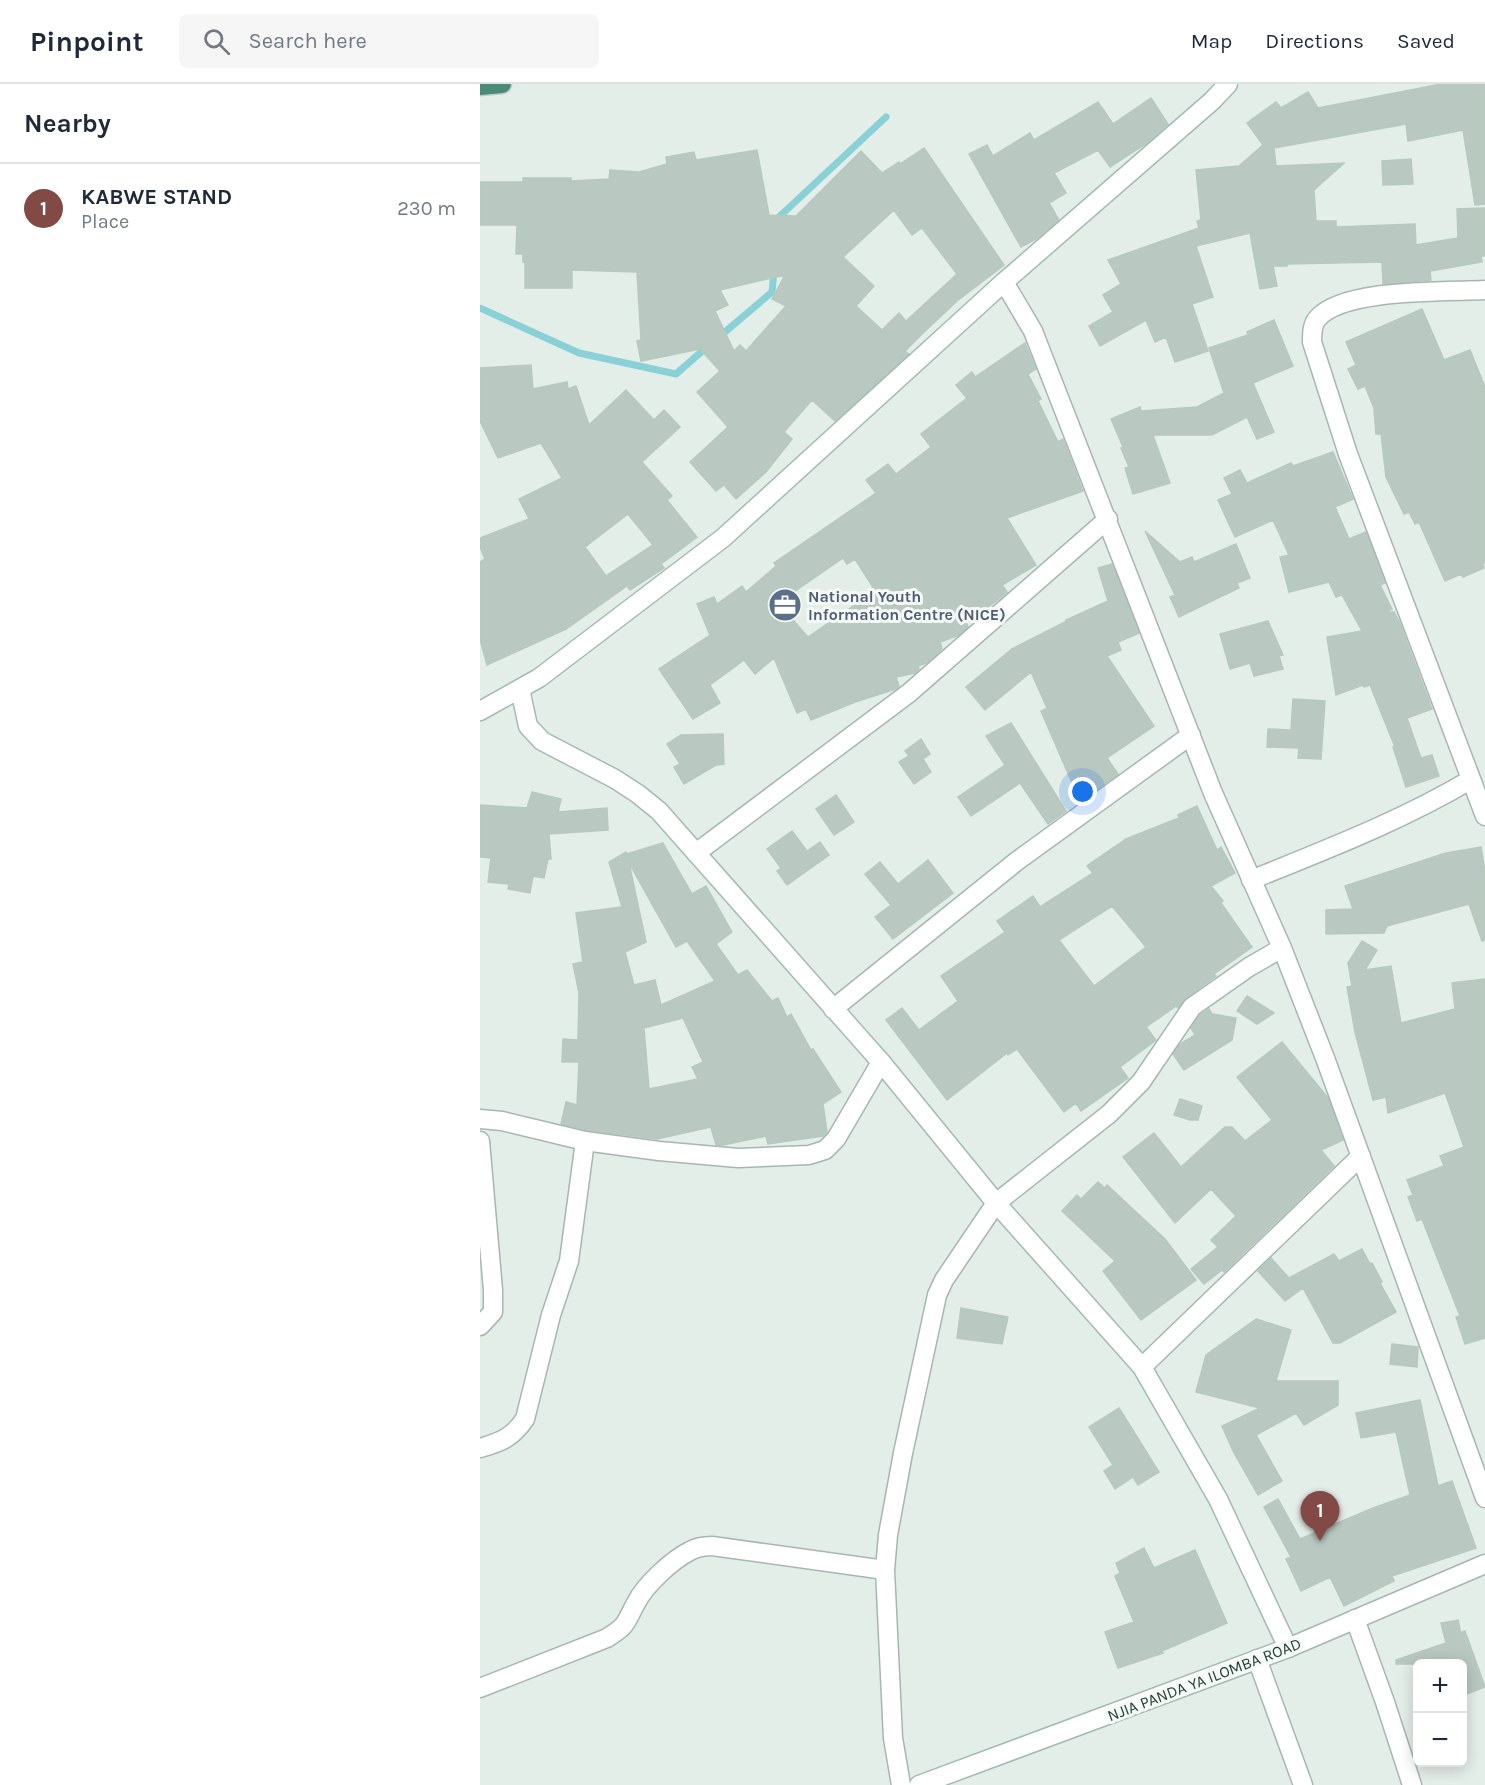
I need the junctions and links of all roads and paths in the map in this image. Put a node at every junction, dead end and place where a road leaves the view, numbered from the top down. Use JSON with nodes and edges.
{"nodes":[{"id":1,"x":502,"y":84,"type":"edge"},
{"id":2,"x":1228,"y":84,"type":"edge"},
{"id":3,"x":480,"y":86,"type":"edge"},
{"id":4,"x":1004,"y":282,"type":"junction"},
{"id":5,"x":1485,"y":290,"type":"edge"},
{"id":6,"x":1108,"y":519,"type":"junction"},
{"id":7,"x":520,"y":689,"type":"junction"},
{"id":8,"x":480,"y":711,"type":"edge"},
{"id":9,"x":1191,"y":735,"type":"junction"},
{"id":10,"x":1470,"y":780,"type":"junction"},
{"id":11,"x":1485,"y":816,"type":"edge"},
{"id":12,"x":696,"y":853,"type":"junction"},
{"id":13,"x":1251,"y":880,"type":"junction"},
{"id":14,"x":1282,"y":948,"type":"junction"},
{"id":15,"x":833,"y":1009,"type":"junction"},
{"id":16,"x":881,"y":1062,"type":"junction"},
{"id":17,"x":480,"y":1119,"type":"edge"},
{"id":18,"x":480,"y":1141,"type":"edge"},
{"id":19,"x":585,"y":1141,"type":"junction"},
{"id":20,"x":1361,"y":1156,"type":"junction"},
{"id":21,"x":996,"y":1203,"type":"junction"},
{"id":22,"x":480,"y":1326,"type":"edge"},
{"id":23,"x":1142,"y":1367,"type":"junction"},
{"id":24,"x":480,"y":1448,"type":"edge"},
{"id":25,"x":1485,"y":1498,"type":"edge"},
{"id":26,"x":1485,"y":1564,"type":"edge"},
{"id":27,"x":885,"y":1570,"type":"junction"},
{"id":28,"x":1355,"y":1618,"type":"junction"},
{"id":29,"x":1288,"y":1648,"type":"junction"},
{"id":30,"x":1257,"y":1659,"type":"junction"},
{"id":31,"x":480,"y":1688,"type":"edge"},
{"id":32,"x":901,"y":1785,"type":"edge"},
{"id":33,"x":919,"y":1785,"type":"edge"},
{"id":34,"x":1303,"y":1785,"type":"edge"},
{"id":35,"x":1412,"y":1785,"type":"edge"}],
"edges":[{"from":1,"to":3,"type":"highway"},
{"from":2,"to":4,"type":"street"},
{"from":4,"to":6,"type":"street"},
{"from":4,"to":7,"type":"street"},
{"from":5,"to":10,"type":"street"},
{"from":6,"to":9,"type":"street"},
{"from":6,"to":12,"type":"street"},
{"from":7,"to":8,"type":"street"},
{"from":7,"to":12,"type":"street"},
{"from":9,"to":13,"type":"street"},
{"from":9,"to":15,"type":"street"},
{"from":10,"to":11,"type":"street"},
{"from":10,"to":13,"type":"street"},
{"from":12,"to":15,"type":"street"},
{"from":13,"to":14,"type":"street"},
{"from":14,"to":20,"type":"street"},
{"from":14,"to":21,"type":"street"},
{"from":15,"to":16,"type":"street"},
{"from":16,"to":19,"type":"street"},
{"from":16,"to":21,"type":"street"},
{"from":17,"to":19,"type":"street"},
{"from":18,"to":22,"type":"street"},
{"from":19,"to":24,"type":"street"},
{"from":20,"to":23,"type":"street"},
{"from":20,"to":25,"type":"street"},
{"from":21,"to":23,"type":"street"},
{"from":21,"to":27,"type":"street"},
{"from":23,"to":29,"type":"street"},
{"from":26,"to":28,"type":"street","name":"NJIA PANDA YA ILOMBA ROAD"},
{"from":27,"to":31,"type":"street"},
{"from":27,"to":32,"type":"street"},
{"from":28,"to":29,"type":"street","name":"NJIA PANDA YA ILOMBA ROAD"},
{"from":28,"to":35,"type":"street"},
{"from":29,"to":30,"type":"street","name":"NJIA PANDA YA ILOMBA ROAD"},
{"from":30,"to":33,"type":"street","name":"NJIA PANDA YA ILOMBA ROAD"},
{"from":30,"to":34,"type":"street"}]}
